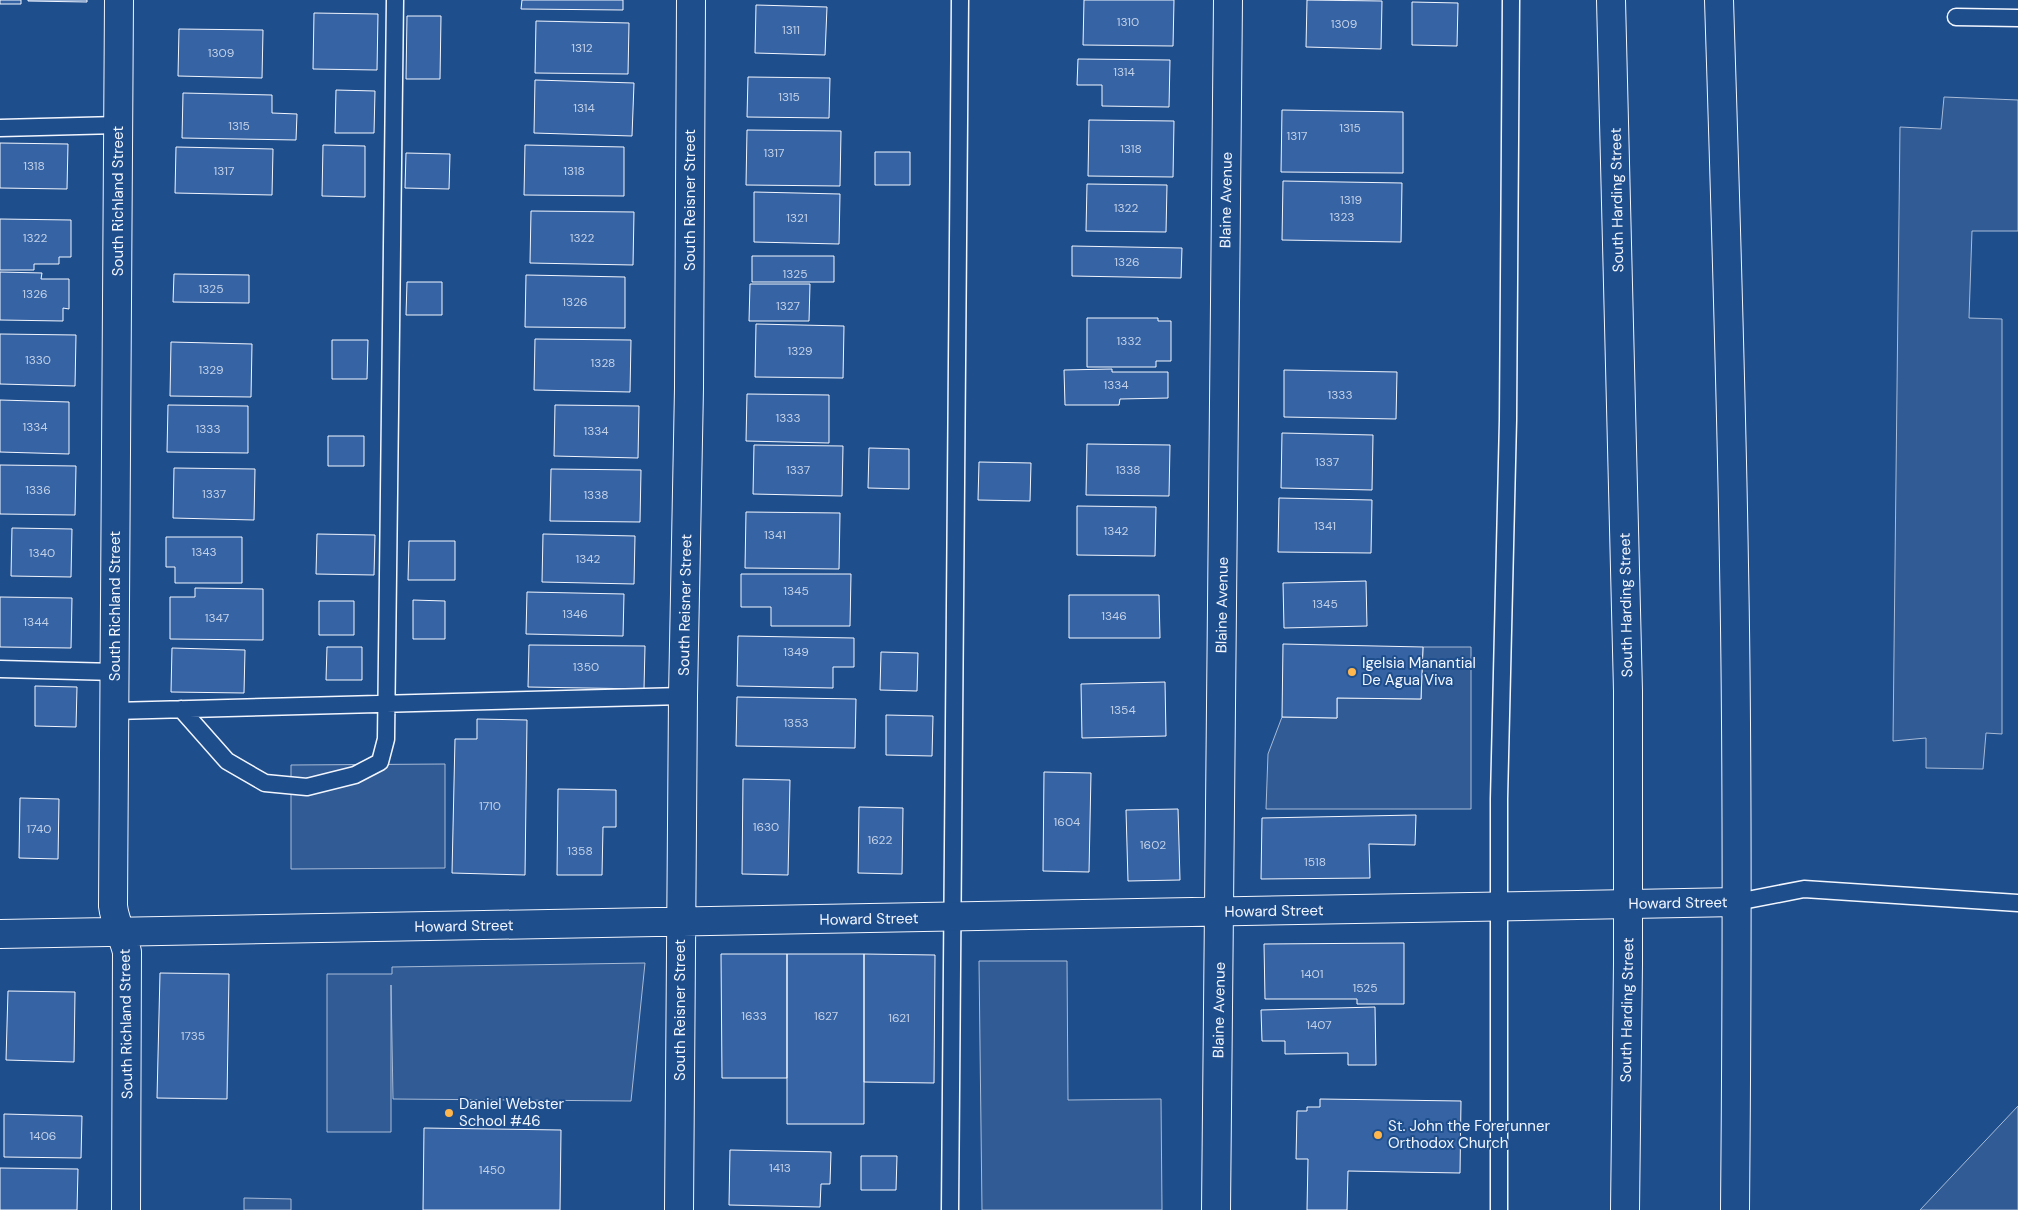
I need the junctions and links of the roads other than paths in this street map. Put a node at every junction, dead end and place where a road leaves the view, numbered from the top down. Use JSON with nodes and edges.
{"nodes":[{"id":1,"x":119,"y":0,"type":"edge"},
{"id":2,"x":395,"y":0,"type":"edge"},
{"id":3,"x":691,"y":0,"type":"edge"},
{"id":4,"x":960,"y":0,"type":"edge"},
{"id":5,"x":1228,"y":0,"type":"edge"},
{"id":6,"x":1511,"y":0,"type":"edge"},
{"id":7,"x":1611,"y":0,"type":"edge"},
{"id":8,"x":1719,"y":0,"type":"edge"},
{"id":9,"x":1956,"y":17,"type":"dead end"},
{"id":10,"x":2018,"y":18,"type":"edge"},
{"id":11,"x":118,"y":125,"type":"junction"},
{"id":12,"x":0,"y":128,"type":"edge"},
{"id":13,"x":0,"y":669,"type":"edge"},
{"id":14,"x":114,"y":672,"type":"junction"},
{"id":15,"x":682,"y":696,"type":"junction"},
{"id":16,"x":387,"y":704,"type":"junction"},
{"id":17,"x":181,"y":710,"type":"junction"},
{"id":18,"x":114,"y":711,"type":"junction"},
{"id":19,"x":1737,"y":902,"type":"junction"},
{"id":20,"x":2018,"y":903,"type":"edge"},
{"id":21,"x":1628,"y":904,"type":"junction"},
{"id":22,"x":1500,"y":906,"type":"junction"},
{"id":23,"x":1220,"y":912,"type":"junction"},
{"id":24,"x":951,"y":917,"type":"junction"},
{"id":25,"x":681,"y":922,"type":"junction"},
{"id":26,"x":121,"y":932,"type":"junction"},
{"id":27,"x":0,"y":934,"type":"edge"},
{"id":28,"x":126,"y":1210,"type":"edge"},
{"id":29,"x":679,"y":1210,"type":"edge"},
{"id":30,"x":950,"y":1210,"type":"edge"},
{"id":31,"x":1216,"y":1210,"type":"edge"},
{"id":32,"x":1499,"y":1210,"type":"edge"},
{"id":33,"x":1625,"y":1210,"type":"edge"},
{"id":34,"x":1735,"y":1210,"type":"edge"}],
"edges":[{"from":1,"to":11,"type":"street","name":"South Richland Street"},
{"from":2,"to":16,"type":"lane"},
{"from":3,"to":15,"type":"street","name":"South Reisner Street"},
{"from":4,"to":24,"type":"lane"},
{"from":5,"to":23,"type":"street","name":"Blaine Avenue"},
{"from":6,"to":22,"type":"lane"},
{"from":7,"to":21,"type":"street","name":"South Harding Street"},
{"from":8,"to":19,"type":"street"},
{"from":9,"to":10,"type":"lane"},
{"from":11,"to":12,"type":"lane"},
{"from":11,"to":14,"type":"street","name":"South Richland Street"},
{"from":13,"to":14,"type":"lane"},
{"from":14,"to":18,"type":"street","name":"South Richland Street"},
{"from":15,"to":16,"type":"lane"},
{"from":15,"to":25,"type":"street","name":"South Reisner Street"},
{"from":16,"to":17,"type":"lane"},
{"from":16,"to":17,"type":"lane"},
{"from":17,"to":18,"type":"lane"},
{"from":18,"to":26,"type":"street","name":"South Richland Street"},
{"from":19,"to":20,"type":"lane"},
{"from":19,"to":21,"type":"street","name":"Howard Street"},
{"from":19,"to":34,"type":"street"},
{"from":21,"to":22,"type":"street","name":"Howard Street"},
{"from":21,"to":33,"type":"street","name":"South Harding Street"},
{"from":22,"to":23,"type":"street","name":"Howard Street"},
{"from":22,"to":32,"type":"lane"},
{"from":23,"to":24,"type":"street","name":"Howard Street"},
{"from":23,"to":31,"type":"street","name":"Blaine Avenue"},
{"from":24,"to":25,"type":"street","name":"Howard Street"},
{"from":24,"to":30,"type":"lane"},
{"from":25,"to":26,"type":"street","name":"Howard Street"},
{"from":25,"to":29,"type":"street","name":"South Reisner Street"},
{"from":26,"to":27,"type":"street","name":"Howard Street"},
{"from":26,"to":28,"type":"street","name":"South Richland Street"}]}
